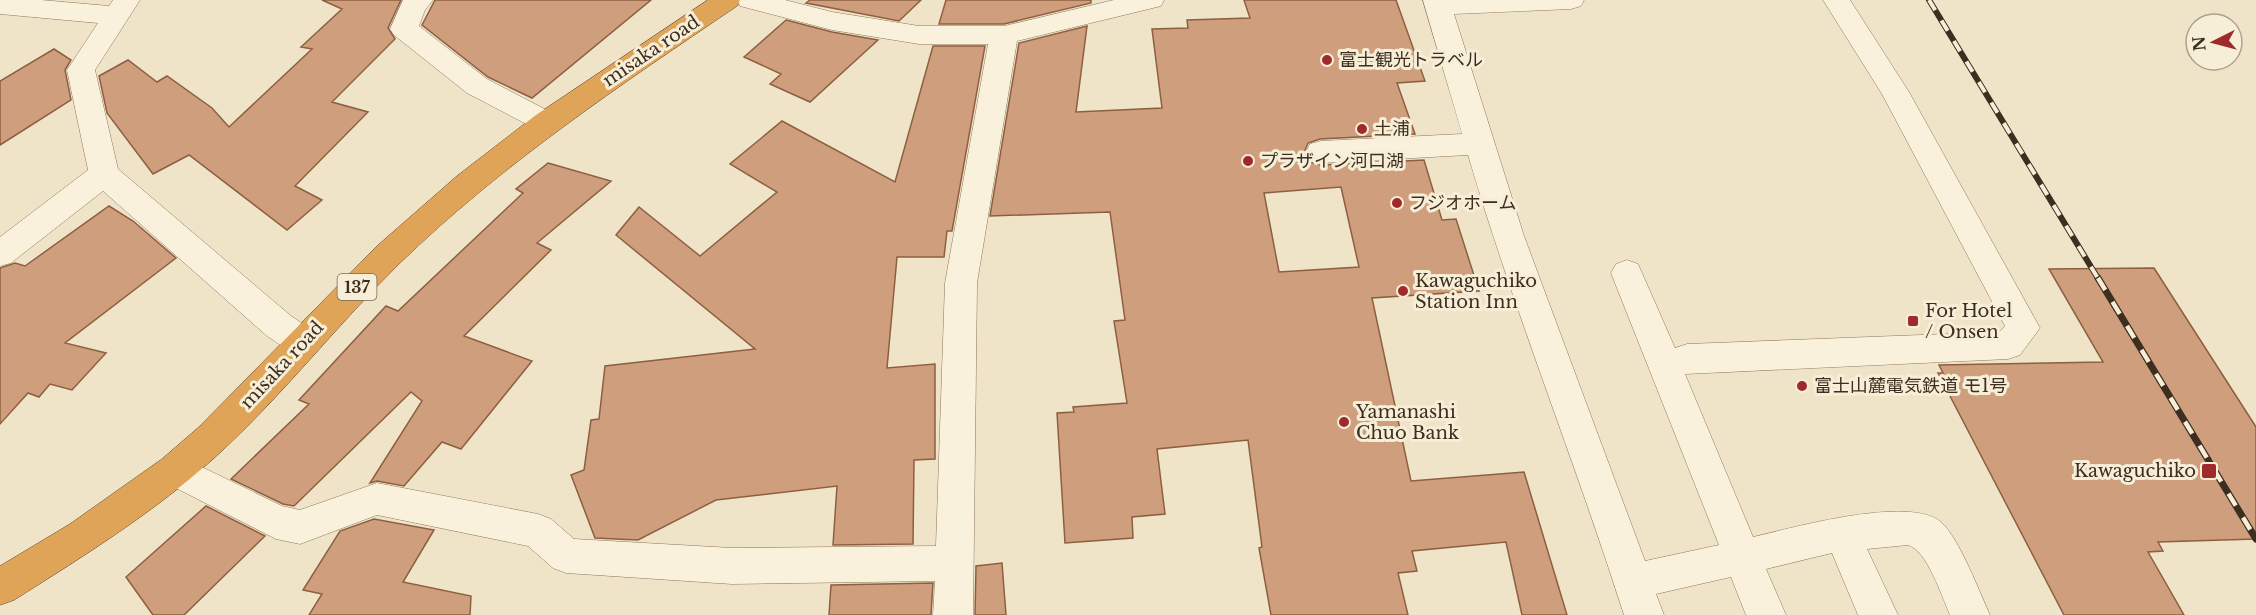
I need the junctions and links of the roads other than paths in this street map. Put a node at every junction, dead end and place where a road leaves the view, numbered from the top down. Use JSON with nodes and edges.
{"nodes":[{"id":1,"x":420,"y":0,"type":"edge"},
{"id":2,"x":727,"y":0,"type":"edge"},
{"id":3,"x":750,"y":0,"type":"edge"},
{"id":4,"x":1151,"y":0,"type":"edge"},
{"id":5,"x":1570,"y":0,"type":"edge"},
{"id":6,"x":1836,"y":0,"type":"edge"},
{"id":7,"x":1437,"y":3,"type":"edge"},
{"id":8,"x":0,"y":5,"type":"edge"},
{"id":9,"x":122,"y":8,"type":"edge"},
{"id":10,"x":1004,"y":35,"type":"junction"},
{"id":11,"x":546,"y":122,"type":"junction"},
{"id":12,"x":1480,"y":144,"type":"junction"},
{"id":13,"x":1321,"y":152,"type":"dead end"},
{"id":14,"x":104,"y":174,"type":"junction"},
{"id":15,"x":0,"y":254,"type":"edge"},
{"id":16,"x":1627,"y":273,"type":"dead end"},
{"id":17,"x":303,"y":342,"type":"junction"},
{"id":18,"x":1664,"y":368,"type":"junction"},
{"id":19,"x":175,"y":470,"type":"junction"},
{"id":20,"x":1842,"y":534,"type":"junction"},
{"id":21,"x":1744,"y":559,"type":"junction"},
{"id":22,"x":954,"y":563,"type":"junction"},
{"id":23,"x":0,"y":587,"type":"edge"},
{"id":24,"x":1639,"y":599,"type":"edge"},
{"id":25,"x":953,"y":615,"type":"edge"},
{"id":26,"x":1766,"y":615,"type":"edge"},
{"id":27,"x":1878,"y":615,"type":"edge"},
{"id":28,"x":1970,"y":615,"type":"edge"}],
"edges":[{"from":1,"to":11,"type":"street"},
{"from":2,"to":11,"type":"highway","name":"misaka road","number":"137"},
{"from":3,"to":10,"type":"street"},
{"from":4,"to":10,"type":"street"},
{"from":5,"to":7,"type":"street"},
{"from":6,"to":18,"type":"street"},
{"from":7,"to":12,"type":"street"},
{"from":8,"to":9,"type":"street"},
{"from":9,"to":14,"type":"street"},
{"from":10,"to":22,"type":"street"},
{"from":11,"to":17,"type":"highway","name":"misaka road","number":"137"},
{"from":12,"to":13,"type":"street"},
{"from":12,"to":24,"type":"street"},
{"from":14,"to":15,"type":"street"},
{"from":14,"to":17,"type":"street"},
{"from":16,"to":18,"type":"street"},
{"from":17,"to":19,"type":"highway","name":"misaka road","number":"137"},
{"from":18,"to":21,"type":"street"},
{"from":19,"to":22,"type":"street"},
{"from":19,"to":23,"type":"highway","name":"misaka road","number":"137"},
{"from":20,"to":21,"type":"street"},
{"from":20,"to":27,"type":"street"},
{"from":20,"to":28,"type":"street"},
{"from":21,"to":24,"type":"street"},
{"from":21,"to":26,"type":"street"},
{"from":22,"to":25,"type":"street"}]}
